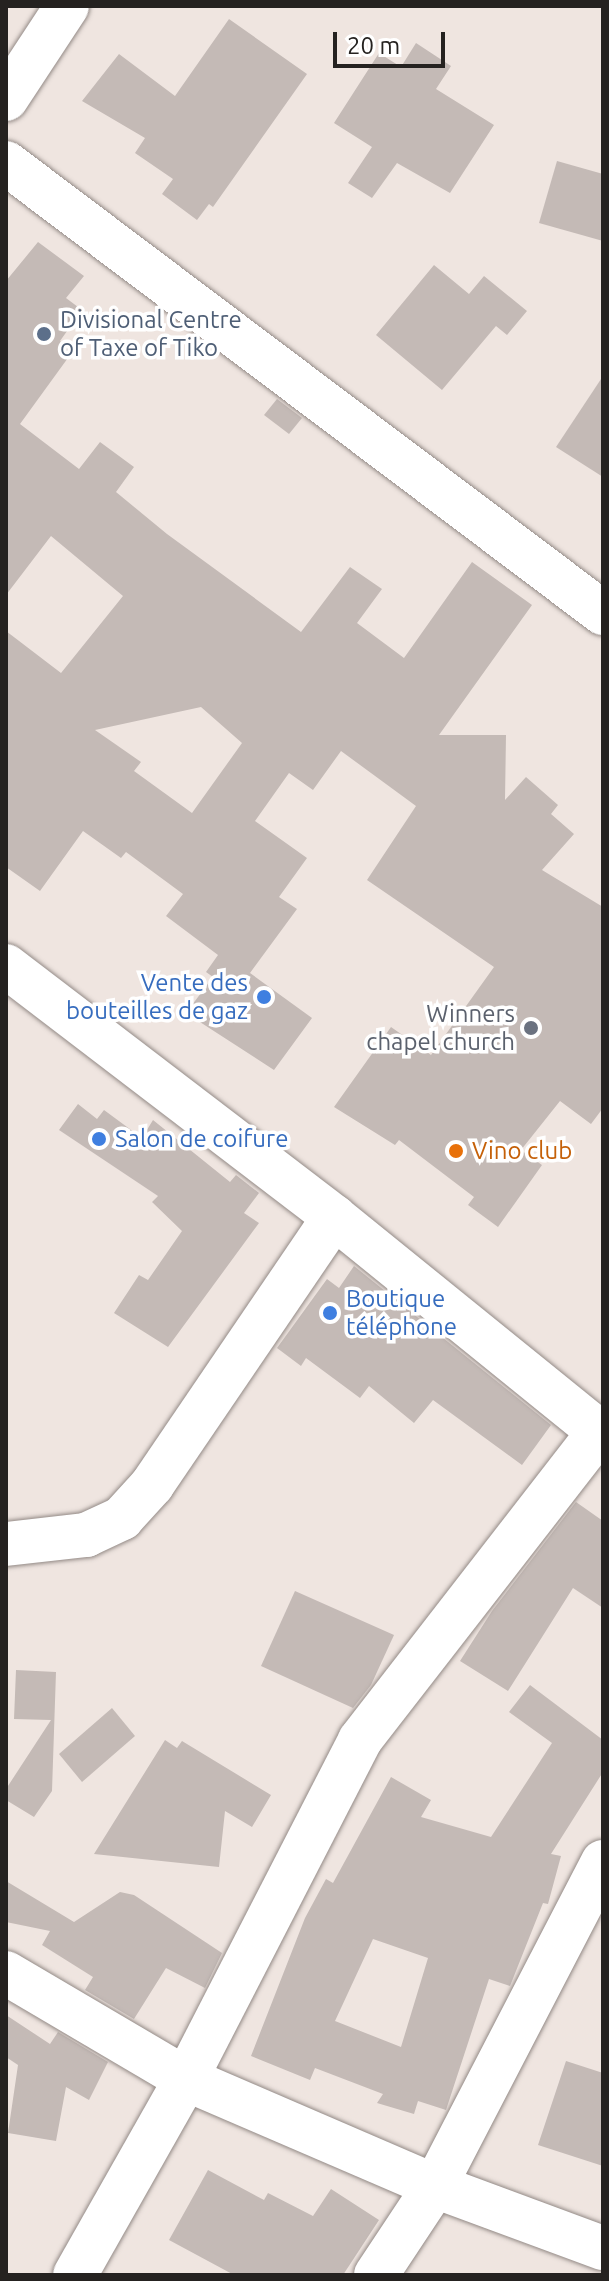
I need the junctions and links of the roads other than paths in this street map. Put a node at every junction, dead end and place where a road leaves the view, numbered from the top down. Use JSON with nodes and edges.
{"nodes":[{"id":1,"x":67,"y":6,"type":"edge"},
{"id":2,"x":6,"y":99,"type":"edge"},
{"id":3,"x":6,"y":163,"type":"edge"},
{"id":4,"x":603,"y":613,"type":"edge"},
{"id":5,"x":6,"y":966,"type":"edge"},
{"id":6,"x":334,"y":1217,"type":"junction"},
{"id":7,"x":601,"y":1434,"type":"edge"},
{"id":8,"x":6,"y":1544,"type":"edge"},
{"id":9,"x":603,"y":1862,"type":"edge"},
{"id":10,"x":6,"y":1973,"type":"edge"},
{"id":11,"x":186,"y":2079,"type":"junction"},
{"id":12,"x":435,"y":2186,"type":"junction"},
{"id":13,"x":603,"y":2248,"type":"edge"},
{"id":14,"x":75,"y":2275,"type":"edge"},
{"id":15,"x":376,"y":2275,"type":"edge"}],
"edges":[{"from":1,"to":2,"type":"street"},
{"from":3,"to":4,"type":"street"},
{"from":5,"to":6,"type":"street"},
{"from":6,"to":7,"type":"street"},
{"from":6,"to":8,"type":"street"},
{"from":7,"to":11,"type":"street"},
{"from":9,"to":12,"type":"street"},
{"from":10,"to":11,"type":"street"},
{"from":11,"to":12,"type":"street"},
{"from":11,"to":14,"type":"street"},
{"from":12,"to":13,"type":"street"},
{"from":12,"to":15,"type":"street"}]}
